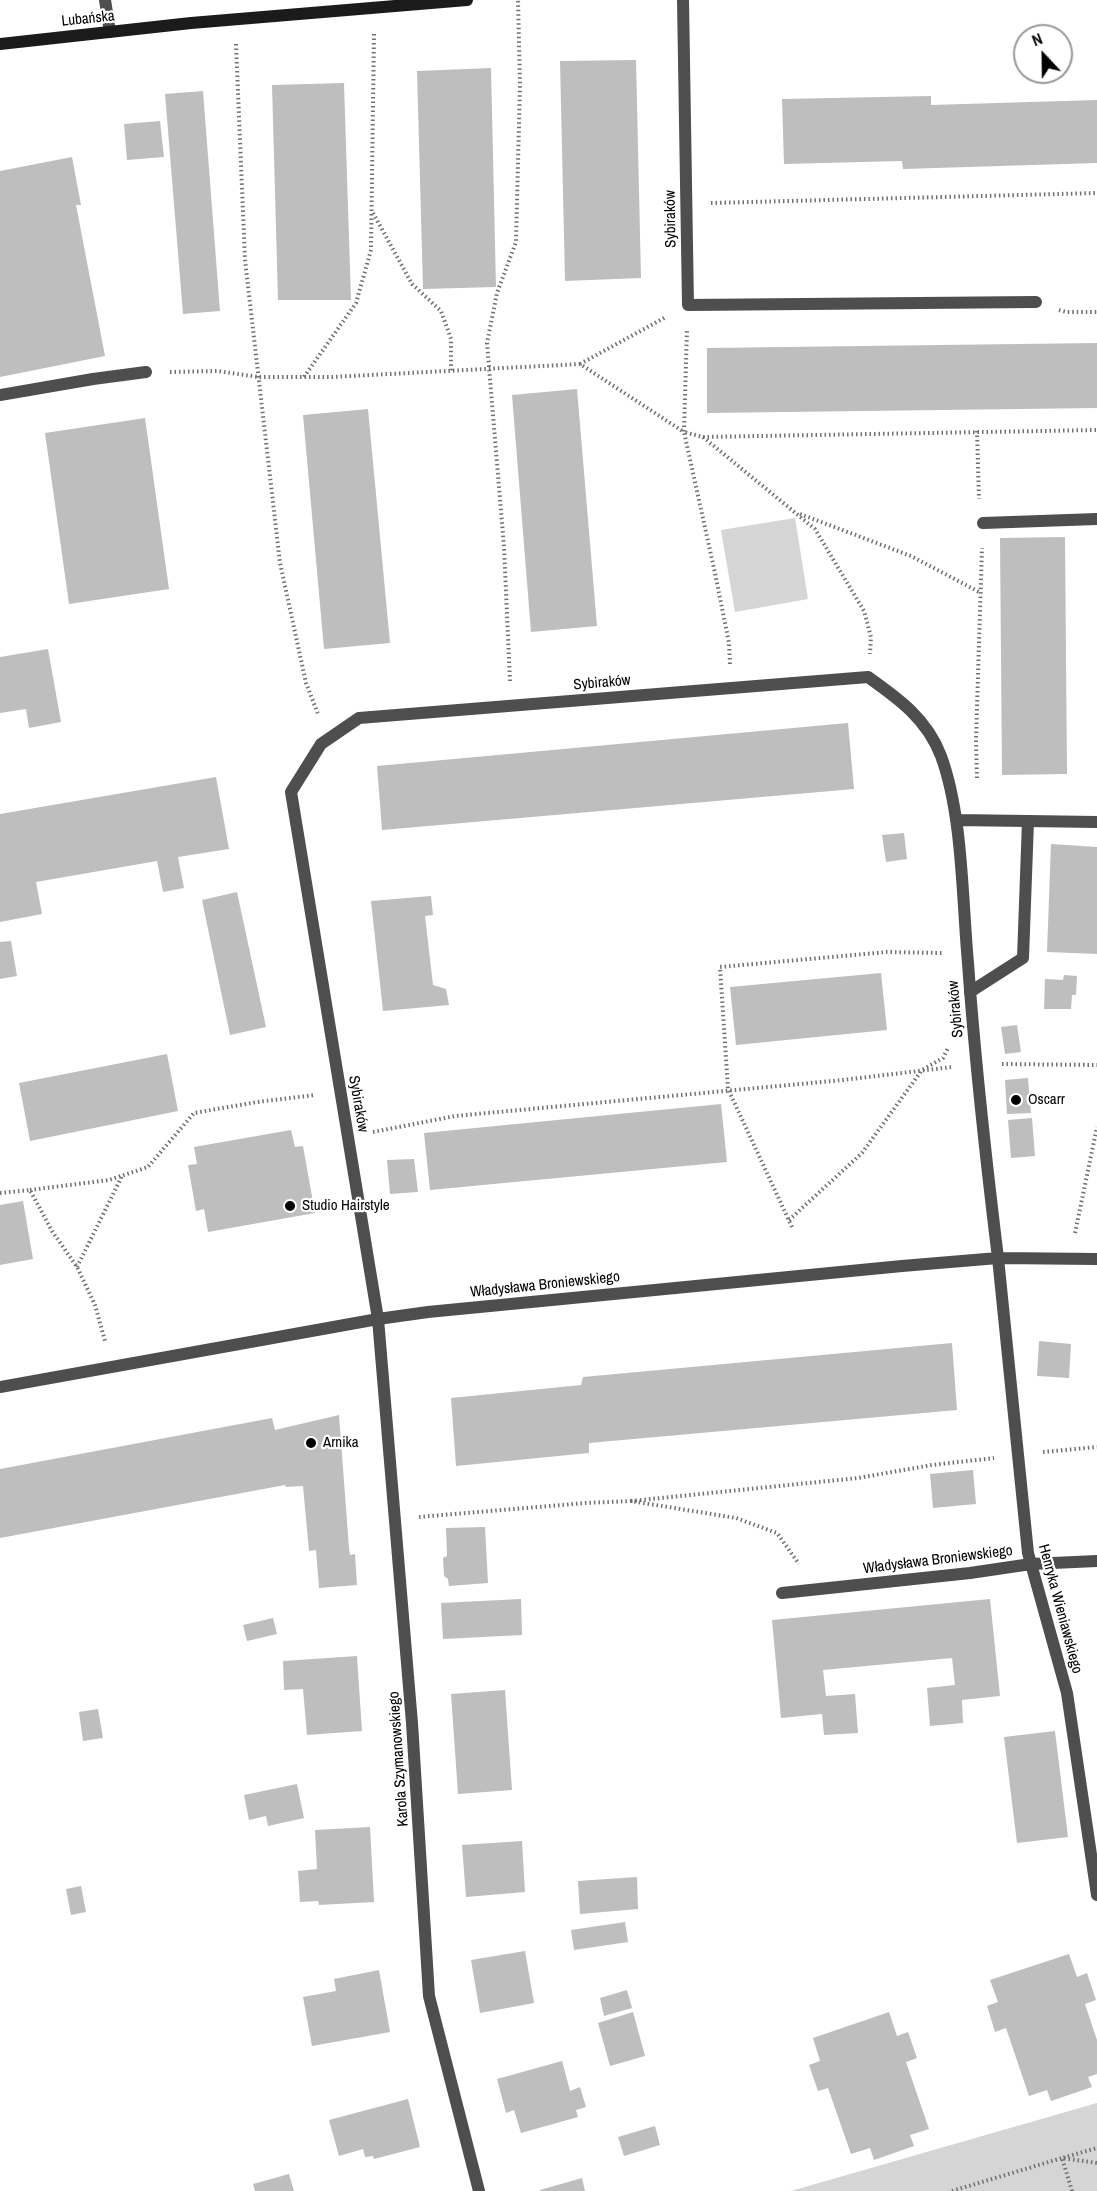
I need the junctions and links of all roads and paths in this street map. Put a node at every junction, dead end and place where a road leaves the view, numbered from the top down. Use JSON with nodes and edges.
{"nodes":[{"id":1,"x":105,"y":0,"type":"edge"},
{"id":2,"x":467,"y":0,"type":"edge"},
{"id":3,"x":518,"y":0,"type":"edge"},
{"id":4,"x":683,"y":0,"type":"edge"},
{"id":5,"x":374,"y":6,"type":"junction"},
{"id":6,"x":233,"y":20,"type":"junction"},
{"id":7,"x":110,"y":32,"type":"junction"},
{"id":8,"x":0,"y":44,"type":"edge"},
{"id":9,"x":1097,"y":193,"type":"edge"},
{"id":10,"x":686,"y":203,"type":"junction"},
{"id":11,"x":371,"y":211,"type":"junction"},
{"id":12,"x":1036,"y":302,"type":"joint"},
{"id":13,"x":688,"y":305,"type":"junction"},
{"id":14,"x":1097,"y":312,"type":"edge"},
{"id":15,"x":580,"y":364,"type":"junction"},
{"id":16,"x":490,"y":369,"type":"junction"},
{"id":17,"x":451,"y":371,"type":"junction"},
{"id":18,"x":146,"y":372,"type":"joint"},
{"id":19,"x":259,"y":377,"type":"junction"},
{"id":20,"x":303,"y":378,"type":"junction"},
{"id":21,"x":0,"y":395,"type":"edge"},
{"id":22,"x":1097,"y":430,"type":"edge"},
{"id":23,"x":977,"y":431,"type":"junction"},
{"id":24,"x":684,"y":432,"type":"junction"},
{"id":25,"x":703,"y":437,"type":"junction"},
{"id":26,"x":796,"y":513,"type":"junction"},
{"id":27,"x":1097,"y":519,"type":"edge"},
{"id":28,"x":983,"y":523,"type":"junction"},
{"id":29,"x":981,"y":593,"type":"junction"},
{"id":30,"x":871,"y":637,"type":"dead end"},
{"id":31,"x":732,"y":688,"type":"junction"},
{"id":32,"x":512,"y":706,"type":"junction"},
{"id":33,"x":328,"y":739,"type":"junction"},
{"id":34,"x":977,"y":764,"type":"dead end"},
{"id":35,"x":956,"y":820,"type":"junction"},
{"id":36,"x":1028,"y":821,"type":"junction"},
{"id":37,"x":1097,"y":822,"type":"edge"},
{"id":38,"x":967,"y":951,"type":"junction"},
{"id":39,"x":970,"y":992,"type":"junction"},
{"id":40,"x":976,"y":1064,"type":"junction"},
{"id":41,"x":1097,"y":1065,"type":"edge"},
{"id":42,"x":922,"y":1070,"type":"junction"},
{"id":43,"x":728,"y":1089,"type":"junction"},
{"id":44,"x":341,"y":1092,"type":"junction"},
{"id":45,"x":1097,"y":1127,"type":"edge"},
{"id":46,"x":348,"y":1136,"type":"junction"},
{"id":47,"x":122,"y":1176,"type":"junction"},
{"id":48,"x":30,"y":1190,"type":"junction"},
{"id":49,"x":0,"y":1193,"type":"edge"},
{"id":50,"x":789,"y":1220,"type":"junction"},
{"id":51,"x":792,"y":1227,"type":"dead end"},
{"id":52,"x":1075,"y":1234,"type":"dead end"},
{"id":53,"x":998,"y":1258,"type":"junction"},
{"id":54,"x":1097,"y":1259,"type":"edge"},
{"id":55,"x":77,"y":1267,"type":"junction"},
{"id":56,"x":378,"y":1319,"type":"junction"},
{"id":57,"x":112,"y":1368,"type":"junction"},
{"id":58,"x":0,"y":1387,"type":"edge"},
{"id":59,"x":1097,"y":1447,"type":"edge"},
{"id":60,"x":1018,"y":1455,"type":"junction"},
{"id":61,"x":631,"y":1501,"type":"junction"},
{"id":62,"x":395,"y":1519,"type":"junction"},
{"id":63,"x":1097,"y":1561,"type":"edge"},
{"id":64,"x":1031,"y":1564,"type":"junction"},
{"id":65,"x":809,"y":1590,"type":"junction"},
{"id":66,"x":782,"y":1593,"type":"dead end"},
{"id":67,"x":1097,"y":1895,"type":"edge"},
{"id":68,"x":1097,"y":2148,"type":"edge"},
{"id":69,"x":1062,"y":2158,"type":"junction"},
{"id":70,"x":1097,"y":2163,"type":"edge"},
{"id":71,"x":479,"y":2191,"type":"edge"},
{"id":72,"x":952,"y":2191,"type":"edge"},
{"id":73,"x":1072,"y":2191,"type":"edge"}],
"edges":[{"from":1,"to":7,"type":"street"},
{"from":2,"to":5,"type":"main road","name":"Lubańska"},
{"from":3,"to":16,"type":"path"},
{"from":4,"to":10,"type":"street","name":"Sybiraków"},
{"from":5,"to":6,"type":"main road","name":"Lubańska"},
{"from":5,"to":11,"type":"path"},
{"from":6,"to":7,"type":"main road","name":"Lubańska"},
{"from":6,"to":19,"type":"path"},
{"from":7,"to":8,"type":"main road","name":"Lubańska"},
{"from":9,"to":10,"type":"path"},
{"from":10,"to":13,"type":"street","name":"Sybiraków"},
{"from":11,"to":17,"type":"path"},
{"from":11,"to":20,"type":"path"},
{"from":12,"to":13,"type":"street"},
{"from":12,"to":14,"type":"path"},
{"from":13,"to":15,"type":"path"},
{"from":13,"to":24,"type":"path"},
{"from":15,"to":16,"type":"path"},
{"from":15,"to":24,"type":"path"},
{"from":16,"to":17,"type":"path"},
{"from":16,"to":32,"type":"path"},
{"from":17,"to":20,"type":"path"},
{"from":18,"to":19,"type":"path"},
{"from":18,"to":21,"type":"street"},
{"from":19,"to":20,"type":"path"},
{"from":19,"to":33,"type":"path"},
{"from":22,"to":23,"type":"path"},
{"from":23,"to":25,"type":"path"},
{"from":23,"to":28,"type":"path"},
{"from":24,"to":25,"type":"path"},
{"from":24,"to":31,"type":"path"},
{"from":25,"to":26,"type":"path"},
{"from":26,"to":29,"type":"path"},
{"from":26,"to":30,"type":"path"},
{"from":27,"to":28,"type":"street"},
{"from":28,"to":29,"type":"path"},
{"from":29,"to":34,"type":"path"},
{"from":31,"to":32,"type":"street","name":"Sybiraków"},
{"from":31,"to":35,"type":"street","name":"Sybiraków"},
{"from":32,"to":33,"type":"street","name":"Sybiraków"},
{"from":33,"to":44,"type":"street","name":"Sybiraków"},
{"from":35,"to":36,"type":"street"},
{"from":35,"to":38,"type":"street","name":"Sybiraków"},
{"from":36,"to":37,"type":"street"},
{"from":36,"to":39,"type":"street"},
{"from":38,"to":39,"type":"street","name":"Sybiraków"},
{"from":38,"to":43,"type":"path"},
{"from":39,"to":40,"type":"street","name":"Sybiraków"},
{"from":40,"to":41,"type":"path"},
{"from":40,"to":42,"type":"path"},
{"from":40,"to":53,"type":"street","name":"Sybiraków"},
{"from":42,"to":43,"type":"path"},
{"from":42,"to":50,"type":"path"},
{"from":43,"to":46,"type":"path"},
{"from":43,"to":50,"type":"path"},
{"from":44,"to":46,"type":"street","name":"Sybiraków"},
{"from":44,"to":47,"type":"path"},
{"from":45,"to":52,"type":"path"},
{"from":46,"to":56,"type":"street","name":"Sybiraków"},
{"from":47,"to":48,"type":"path"},
{"from":47,"to":55,"type":"path"},
{"from":48,"to":49,"type":"path"},
{"from":48,"to":55,"type":"path"},
{"from":50,"to":51,"type":"path"},
{"from":53,"to":54,"type":"street","name":"Władysława Broniewskiego"},
{"from":53,"to":56,"type":"street","name":"Władysława Broniewskiego"},
{"from":53,"to":60,"type":"street","name":"Henryka Wieniawskiego"},
{"from":55,"to":57,"type":"path"},
{"from":56,"to":57,"type":"street","name":"Władysława Broniewskiego"},
{"from":56,"to":62,"type":"street","name":"Karola Szymanowskiego"},
{"from":57,"to":58,"type":"street","name":"Władysława Broniewskiego"},
{"from":59,"to":60,"type":"path"},
{"from":60,"to":61,"type":"path"},
{"from":60,"to":64,"type":"street","name":"Henryka Wieniawskiego"},
{"from":61,"to":62,"type":"path"},
{"from":61,"to":65,"type":"path"},
{"from":62,"to":71,"type":"street","name":"Karola Szymanowskiego"},
{"from":63,"to":64,"type":"street","name":"Władysława Broniewskiego"},
{"from":64,"to":65,"type":"street","name":"Władysława Broniewskiego"},
{"from":64,"to":67,"type":"street","name":"Henryka Wieniawskiego"},
{"from":65,"to":66,"type":"street","name":"Władysława Broniewskiego"},
{"from":68,"to":69,"type":"path"},
{"from":69,"to":70,"type":"path"},
{"from":69,"to":72,"type":"path"},
{"from":69,"to":73,"type":"path"}]}
